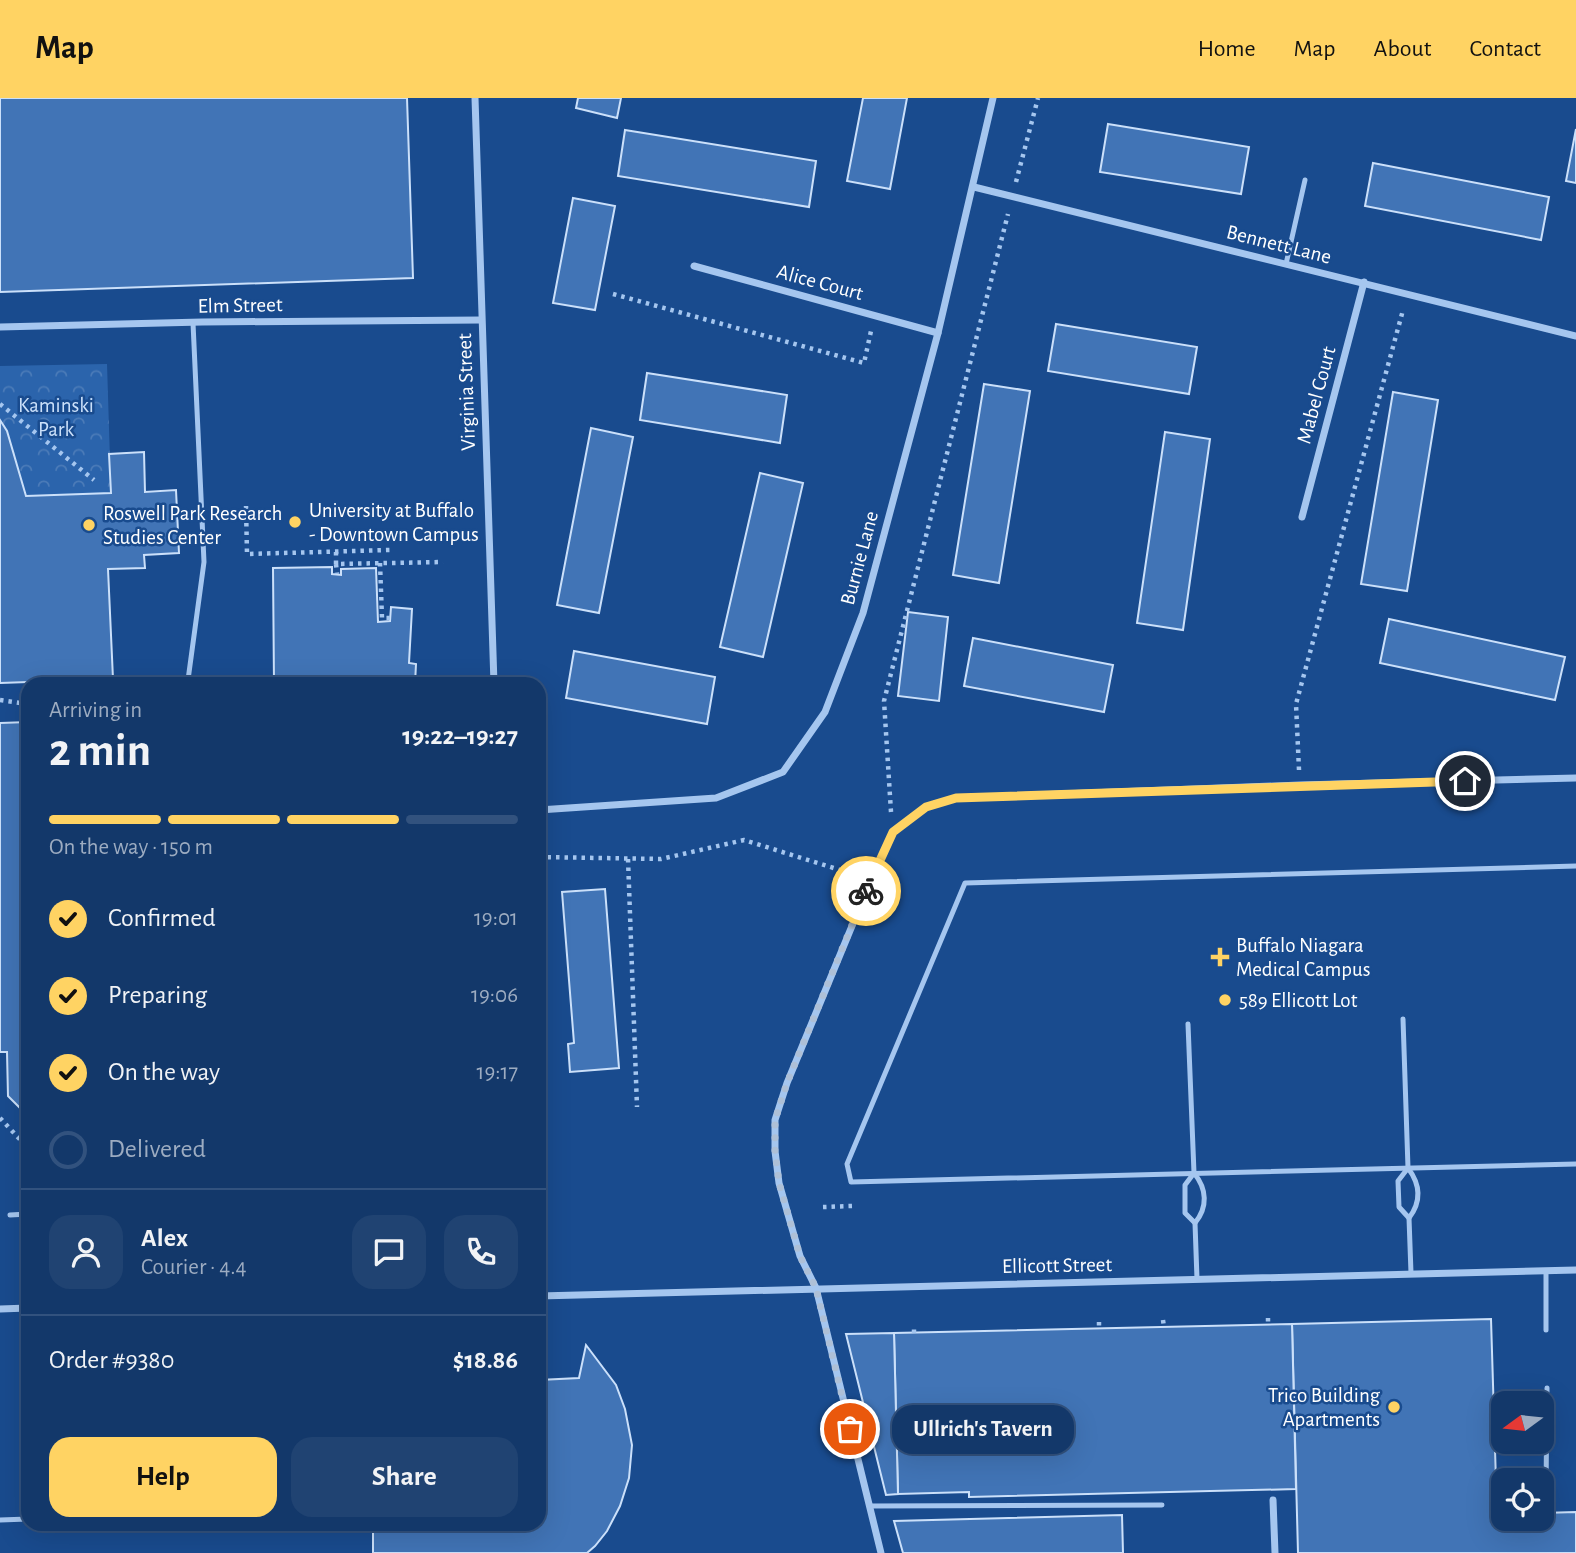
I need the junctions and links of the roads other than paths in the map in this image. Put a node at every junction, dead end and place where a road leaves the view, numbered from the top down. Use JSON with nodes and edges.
{"nodes":[{"id":1,"x":475,"y":98,"type":"edge"},
{"id":2,"x":993,"y":98,"type":"edge"},
{"id":3,"x":1306,"y":180,"type":"dead end"},
{"id":4,"x":974,"y":187,"type":"junction"},
{"id":5,"x":1286,"y":264,"type":"junction"},
{"id":6,"x":694,"y":266,"type":"dead end"},
{"id":7,"x":1364,"y":282,"type":"junction"},
{"id":8,"x":481,"y":320,"type":"junction"},
{"id":9,"x":193,"y":323,"type":"junction"},
{"id":10,"x":0,"y":327,"type":"edge"},
{"id":11,"x":938,"y":333,"type":"junction"},
{"id":12,"x":1576,"y":336,"type":"edge"},
{"id":13,"x":1302,"y":517,"type":"dead end"},
{"id":14,"x":188,"y":677,"type":"edge"},
{"id":15,"x":494,"y":677,"type":"edge"},
{"id":16,"x":1576,"y":778,"type":"edge"},
{"id":17,"x":546,"y":810,"type":"edge"},
{"id":18,"x":1576,"y":866,"type":"edge"},
{"id":19,"x":1403,"y":1019,"type":"dead end"},
{"id":20,"x":1188,"y":1024,"type":"dead end"},
{"id":21,"x":1576,"y":1164,"type":"edge"},
{"id":22,"x":1408,"y":1168,"type":"junction"},
{"id":23,"x":1194,"y":1173,"type":"junction"},
{"id":24,"x":21,"y":1214,"type":"edge"},
{"id":25,"x":10,"y":1215,"type":"dead end"},
{"id":26,"x":1409,"y":1218,"type":"junction"},
{"id":27,"x":1195,"y":1223,"type":"junction"},
{"id":28,"x":1546,"y":1270,"type":"junction"},
{"id":29,"x":1576,"y":1270,"type":"edge"},
{"id":30,"x":1411,"y":1273,"type":"junction"},
{"id":31,"x":1197,"y":1279,"type":"junction"},
{"id":32,"x":816,"y":1288,"type":"junction"},
{"id":33,"x":546,"y":1296,"type":"edge"},
{"id":34,"x":21,"y":1308,"type":"edge"},
{"id":35,"x":0,"y":1309,"type":"edge"},
{"id":36,"x":1546,"y":1330,"type":"dead end"},
{"id":37,"x":1546,"y":1388,"type":"dead end"},
{"id":38,"x":1546,"y":1468,"type":"edge"},
{"id":39,"x":1273,"y":1500,"type":"dead end"},
{"id":40,"x":1162,"y":1505,"type":"dead end"},
{"id":41,"x":869,"y":1506,"type":"junction"},
{"id":42,"x":21,"y":1519,"type":"edge"},
{"id":43,"x":0,"y":1520,"type":"edge"},
{"id":44,"x":881,"y":1553,"type":"edge"},
{"id":45,"x":1275,"y":1553,"type":"edge"}],
"edges":[{"from":1,"to":8,"type":"street","name":"Virginia Street"},
{"from":2,"to":4,"type":"street","name":"Burnie Lane"},
{"from":3,"to":5,"type":"lane"},
{"from":4,"to":5,"type":"street","name":"Bennett Lane"},
{"from":4,"to":11,"type":"street","name":"Burnie Lane"},
{"from":5,"to":7,"type":"street","name":"Bennett Lane"},
{"from":6,"to":11,"type":"street","name":"Alice Court"},
{"from":7,"to":12,"type":"street","name":"Bennett Lane"},
{"from":7,"to":13,"type":"street","name":"Mabel Court"},
{"from":8,"to":9,"type":"street","name":"Elm Street"},
{"from":8,"to":15,"type":"street","name":"Virginia Street"},
{"from":9,"to":10,"type":"street","name":"Elm Street"},
{"from":9,"to":14,"type":"lane"},
{"from":11,"to":17,"type":"street","name":"Burnie Lane"},
{"from":16,"to":32,"type":"street"},
{"from":18,"to":23,"type":"lane"},
{"from":19,"to":22,"type":"lane"},
{"from":20,"to":23,"type":"lane"},
{"from":21,"to":22,"type":"lane"},
{"from":22,"to":23,"type":"lane"},
{"from":22,"to":26,"type":"lane"},
{"from":22,"to":26,"type":"lane"},
{"from":23,"to":27,"type":"lane"},
{"from":23,"to":27,"type":"lane"},
{"from":24,"to":25,"type":"lane"},
{"from":26,"to":30,"type":"lane"},
{"from":27,"to":31,"type":"lane"},
{"from":28,"to":29,"type":"street","name":"Ellicott Street"},
{"from":28,"to":30,"type":"street","name":"Ellicott Street"},
{"from":28,"to":36,"type":"lane"},
{"from":30,"to":31,"type":"street","name":"Ellicott Street"},
{"from":31,"to":32,"type":"street","name":"Ellicott Street"},
{"from":32,"to":33,"type":"street","name":"Ellicott Street"},
{"from":32,"to":41,"type":"street"},
{"from":34,"to":35,"type":"street"},
{"from":37,"to":38,"type":"lane"},
{"from":39,"to":45,"type":"street"},
{"from":40,"to":41,"type":"lane"},
{"from":41,"to":44,"type":"street"},
{"from":42,"to":43,"type":"lane"}]}
